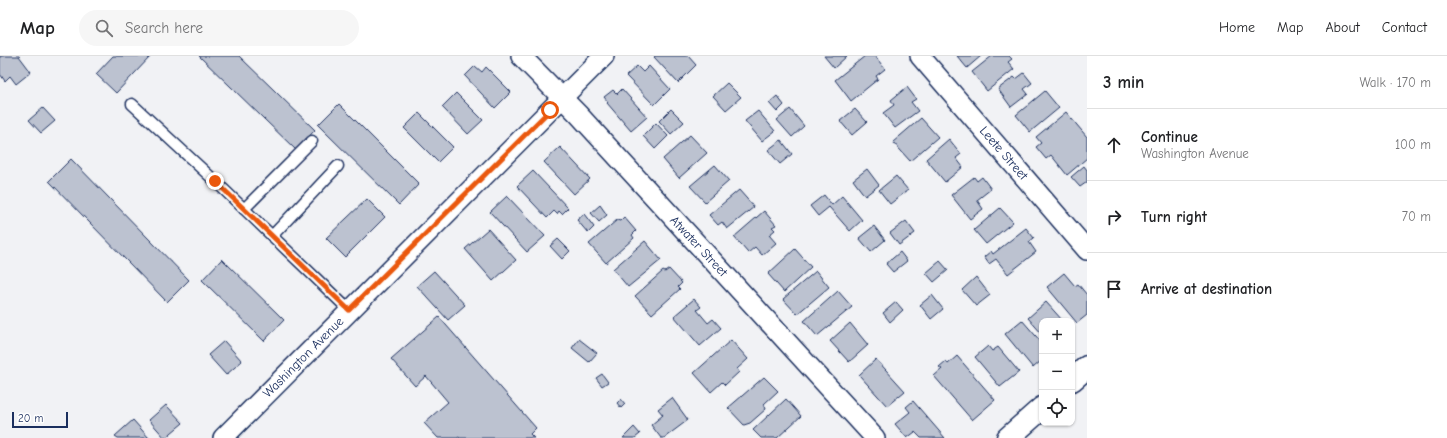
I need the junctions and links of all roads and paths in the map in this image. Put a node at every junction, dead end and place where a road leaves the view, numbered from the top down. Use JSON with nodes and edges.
{"nodes":[{"id":1,"x":521,"y":56,"type":"edge"},
{"id":2,"x":604,"y":56,"type":"edge"},
{"id":3,"x":920,"y":56,"type":"edge"},
{"id":4,"x":562,"y":97,"type":"junction"},
{"id":5,"x":132,"y":104,"type":"dead end"},
{"id":6,"x":312,"y":140,"type":"dead end"},
{"id":7,"x":338,"y":166,"type":"dead end"},
{"id":8,"x":244,"y":209,"type":"junction"},
{"id":9,"x":272,"y":236,"type":"junction"},
{"id":10,"x":1087,"y":250,"type":"edge"},
{"id":11,"x":349,"y":310,"type":"junction"},
{"id":12,"x":1087,"y":366,"type":"edge"},
{"id":13,"x":1075,"y":377,"type":"edge"},
{"id":14,"x":1039,"y":411,"type":"edge"},
{"id":15,"x":223,"y":438,"type":"edge"},
{"id":16,"x":875,"y":438,"type":"edge"},
{"id":17,"x":1008,"y":438,"type":"edge"}],
"edges":[{"from":1,"to":4,"type":"street","name":"Atwater Street"},
{"from":2,"to":4,"type":"street","name":"Washington Avenue"},
{"from":3,"to":10,"type":"street","name":"Leete Street"},
{"from":4,"to":11,"type":"street","name":"Washington Avenue"},
{"from":4,"to":16,"type":"street","name":"Atwater Street"},
{"from":5,"to":8,"type":"lane"},
{"from":6,"to":8,"type":"lane"},
{"from":7,"to":9,"type":"lane"},
{"from":8,"to":9,"type":"lane"},
{"from":9,"to":11,"type":"lane"},
{"from":11,"to":15,"type":"street","name":"Washington Avenue"},
{"from":12,"to":13,"type":"main road"},
{"from":14,"to":17,"type":"main road"}]}
